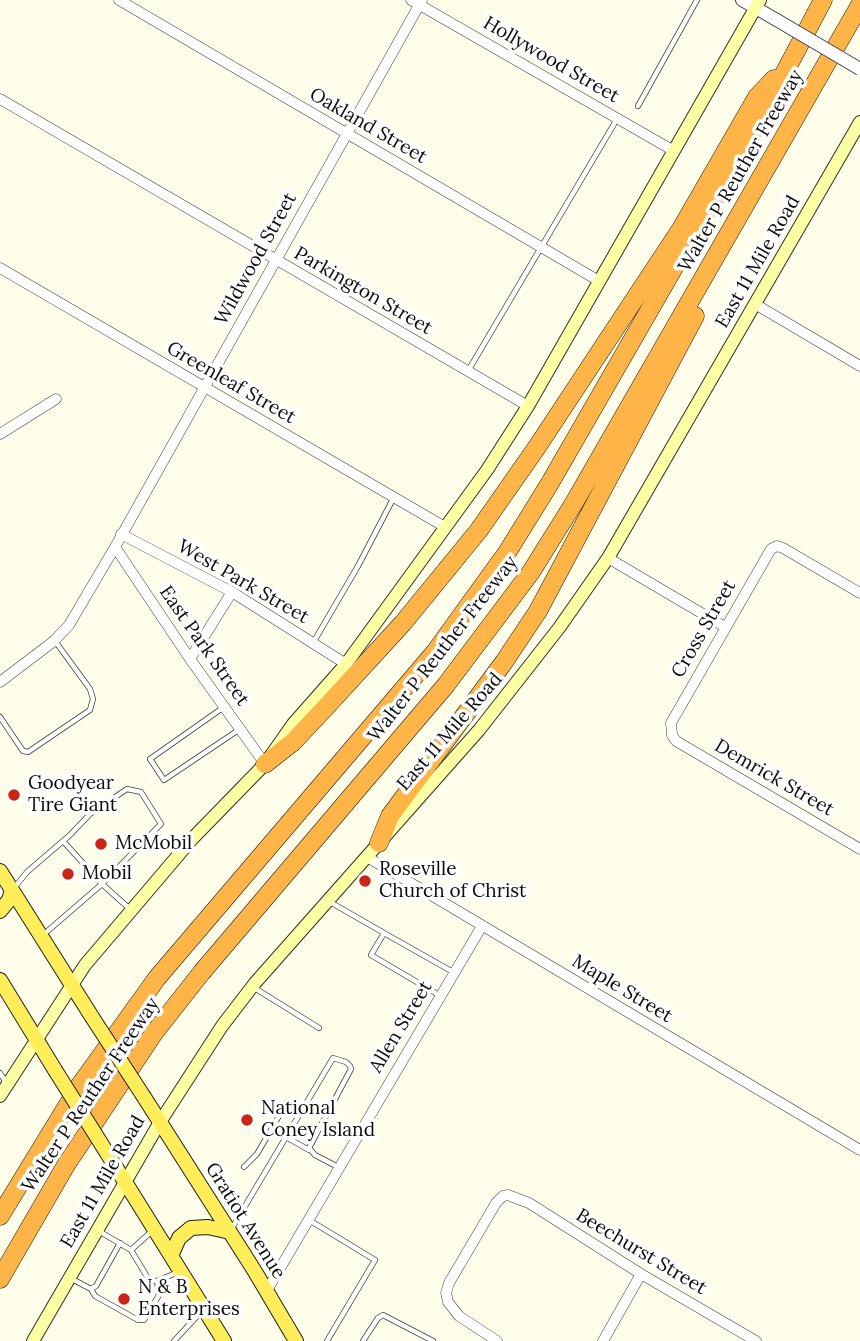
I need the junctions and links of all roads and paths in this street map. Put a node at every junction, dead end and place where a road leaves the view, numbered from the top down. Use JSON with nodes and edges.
{"nodes":[{"id":1,"x":119,"y":0,"type":"edge"},
{"id":2,"x":696,"y":0,"type":"edge"},
{"id":3,"x":742,"y":0,"type":"edge"},
{"id":4,"x":823,"y":0,"type":"edge"},
{"id":5,"x":417,"y":2,"type":"edge"},
{"id":6,"x":758,"y":4,"type":"edge"},
{"id":7,"x":860,"y":5,"type":"edge"},
{"id":8,"x":788,"y":64,"type":"junction"},
{"id":9,"x":860,"y":69,"type":"edge"},
{"id":10,"x":0,"y":99,"type":"edge"},
{"id":11,"x":638,"y":106,"type":"dead end"},
{"id":12,"x":617,"y":118,"type":"junction"},
{"id":13,"x":860,"y":122,"type":"edge"},
{"id":14,"x":346,"y":134,"type":"junction"},
{"id":15,"x":674,"y":151,"type":"junction"},
{"id":16,"x":724,"y":242,"type":"junction"},
{"id":17,"x":542,"y":246,"type":"junction"},
{"id":18,"x":275,"y":261,"type":"junction"},
{"id":19,"x":0,"y":268,"type":"edge"},
{"id":20,"x":599,"y":281,"type":"junction"},
{"id":21,"x":755,"y":304,"type":"junction"},
{"id":22,"x":860,"y":366,"type":"edge"},
{"id":23,"x":468,"y":371,"type":"junction"},
{"id":24,"x":204,"y":388,"type":"junction"},
{"id":25,"x":56,"y":399,"type":"dead end"},
{"id":26,"x":528,"y":406,"type":"junction"},
{"id":27,"x":0,"y":434,"type":"edge"},
{"id":28,"x":394,"y":498,"type":"junction"},
{"id":29,"x":445,"y":527,"type":"junction"},
{"id":30,"x":121,"y":534,"type":"junction"},
{"id":31,"x":115,"y":547,"type":"junction"},
{"id":32,"x":608,"y":558,"type":"junction"},
{"id":33,"x":232,"y":592,"type":"junction"},
{"id":34,"x":860,"y":593,"type":"edge"},
{"id":35,"x":725,"y":628,"type":"junction"},
{"id":36,"x":54,"y":641,"type":"junction"},
{"id":37,"x":313,"y":643,"type":"junction"},
{"id":38,"x":190,"y":659,"type":"junction"},
{"id":39,"x":346,"y":664,"type":"junction"},
{"id":40,"x":0,"y":682,"type":"edge"},
{"id":41,"x":224,"y":707,"type":"junction"},
{"id":42,"x":0,"y":717,"type":"edge"},
{"id":43,"x":240,"y":729,"type":"junction"},
{"id":44,"x":672,"y":735,"type":"joint"},
{"id":45,"x":265,"y":764,"type":"junction"},
{"id":46,"x":63,"y":841,"type":"junction"},
{"id":47,"x":379,"y":843,"type":"junction"},
{"id":48,"x":860,"y":849,"type":"edge"},
{"id":49,"x":366,"y":857,"type":"junction"},
{"id":50,"x":0,"y":871,"type":"edge"},
{"id":51,"x":102,"y":884,"type":"junction"},
{"id":52,"x":12,"y":890,"type":"junction"},
{"id":53,"x":328,"y":901,"type":"junction"},
{"id":54,"x":0,"y":911,"type":"edge"},
{"id":55,"x":131,"y":911,"type":"junction"},
{"id":56,"x":482,"y":926,"type":"junction"},
{"id":57,"x":384,"y":933,"type":"junction"},
{"id":58,"x":41,"y":936,"type":"junction"},
{"id":59,"x":454,"y":972,"type":"junction"},
{"id":60,"x":0,"y":980,"type":"edge"},
{"id":61,"x":72,"y":984,"type":"junction"},
{"id":62,"x":253,"y":986,"type":"junction"},
{"id":63,"x":440,"y":996,"type":"junction"},
{"id":64,"x":319,"y":1028,"type":"dead end"},
{"id":65,"x":36,"y":1039,"type":"junction"},
{"id":66,"x":0,"y":1073,"type":"edge"},
{"id":67,"x":2,"y":1089,"type":"edge"},
{"id":68,"x":287,"y":1102,"type":"dead end"},
{"id":69,"x":160,"y":1122,"type":"junction"},
{"id":70,"x":286,"y":1137,"type":"junction"},
{"id":71,"x":860,"y":1150,"type":"edge"},
{"id":72,"x":309,"y":1151,"type":"junction"},
{"id":73,"x":244,"y":1167,"type":"dead end"},
{"id":74,"x":338,"y":1167,"type":"junction"},
{"id":75,"x":124,"y":1181,"type":"junction"},
{"id":76,"x":0,"y":1216,"type":"edge"},
{"id":77,"x":308,"y":1220,"type":"junction"},
{"id":78,"x":155,"y":1229,"type":"junction"},
{"id":79,"x":97,"y":1230,"type":"junction"},
{"id":80,"x":230,"y":1232,"type":"junction"},
{"id":81,"x":120,"y":1244,"type":"junction"},
{"id":82,"x":131,"y":1250,"type":"junction"},
{"id":83,"x":171,"y":1255,"type":"junction"},
{"id":84,"x":180,"y":1271,"type":"junction"},
{"id":85,"x":641,"y":1274,"type":"junction"},
{"id":86,"x":69,"y":1278,"type":"junction"},
{"id":87,"x":0,"y":1279,"type":"edge"},
{"id":88,"x":157,"y":1281,"type":"junction"},
{"id":89,"x":91,"y":1289,"type":"junction"},
{"id":90,"x":266,"y":1292,"type":"junction"},
{"id":91,"x":204,"y":1309,"type":"junction"},
{"id":92,"x":364,"y":1339,"type":"edge"},
{"id":93,"x":33,"y":1341,"type":"edge"},
{"id":94,"x":174,"y":1341,"type":"edge"},
{"id":95,"x":224,"y":1341,"type":"edge"},
{"id":96,"x":296,"y":1341,"type":"edge"},
{"id":97,"x":327,"y":1341,"type":"edge"},
{"id":98,"x":373,"y":1341,"type":"edge"},
{"id":99,"x":432,"y":1341,"type":"edge"},
{"id":100,"x":497,"y":1341,"type":"edge"},
{"id":101,"x":603,"y":1341,"type":"edge"},
{"id":102,"x":756,"y":1341,"type":"edge"}],
"edges":[{"from":1,"to":14,"type":"street","name":"Oakland Street"},
{"from":2,"to":11,"type":"lane"},
{"from":3,"to":6,"type":"street"},
{"from":4,"to":8,"type":"highway","name":"Walter P Reuther Freeway"},
{"from":5,"to":12,"type":"street","name":"Hollywood Street"},
{"from":5,"to":14,"type":"street","name":"Wildwood Street"},
{"from":6,"to":9,"type":"street","bridge":true},
{"from":6,"to":15,"type":"main road"},
{"from":7,"to":16,"type":"highway","name":"Walter P Reuther Freeway"},
{"from":8,"to":45,"type":"highway"},
{"from":8,"to":76,"type":"highway","name":"Walter P Reuther Freeway"},
{"from":10,"to":18,"type":"street","name":"Parkington Street"},
{"from":12,"to":15,"type":"street","name":"Hollywood Street"},
{"from":12,"to":17,"type":"lane"},
{"from":13,"to":21,"type":"main road","name":"East 11 Mile Road"},
{"from":14,"to":17,"type":"street","name":"Oakland Street"},
{"from":14,"to":18,"type":"street","name":"Wildwood Street"},
{"from":15,"to":20,"type":"main road"},
{"from":16,"to":47,"type":"highway"},
{"from":16,"to":87,"type":"highway","name":"Walter P Reuther Freeway"},
{"from":17,"to":20,"type":"street","name":"Oakland Street"},
{"from":17,"to":23,"type":"lane"},
{"from":18,"to":23,"type":"street","name":"Parkington Street"},
{"from":18,"to":24,"type":"street","name":"Wildwood Street"},
{"from":19,"to":24,"type":"street","name":"Greenleaf Street"},
{"from":20,"to":26,"type":"main road"},
{"from":21,"to":22,"type":"street"},
{"from":21,"to":32,"type":"main road","name":"East 11 Mile Road"},
{"from":23,"to":26,"type":"street","name":"Parkington Street"},
{"from":24,"to":28,"type":"street","name":"Greenleaf Street"},
{"from":24,"to":30,"type":"street","name":"Wildwood Street"},
{"from":25,"to":27,"type":"street"},
{"from":26,"to":29,"type":"main road"},
{"from":28,"to":29,"type":"street","name":"Greenleaf Street"},
{"from":28,"to":37,"type":"lane"},
{"from":29,"to":39,"type":"main road"},
{"from":30,"to":31,"type":"street","name":"Wildwood Street"},
{"from":30,"to":33,"type":"street","name":"West Park Street"},
{"from":31,"to":36,"type":"street"},
{"from":31,"to":38,"type":"street","name":"East Park Street"},
{"from":32,"to":35,"type":"street"},
{"from":32,"to":47,"type":"main road","name":"East 11 Mile Road"},
{"from":33,"to":37,"type":"street","name":"West Park Street"},
{"from":33,"to":38,"type":"street"},
{"from":34,"to":35,"type":"street","name":"Cross Street"},
{"from":35,"to":44,"type":"street","name":"Cross Street"},
{"from":36,"to":40,"type":"street"},
{"from":36,"to":42,"type":"lane"},
{"from":37,"to":39,"type":"street","name":"West Park Street"},
{"from":38,"to":41,"type":"street","name":"East Park Street"},
{"from":39,"to":45,"type":"main road"},
{"from":41,"to":43,"type":"street","name":"East Park Street"},
{"from":41,"to":43,"type":"lane"},
{"from":43,"to":45,"type":"street","name":"East Park Street"},
{"from":44,"to":48,"type":"street","name":"Demrick Street"},
{"from":45,"to":55,"type":"main road"},
{"from":46,"to":51,"type":"lane"},
{"from":46,"to":51,"type":"lane"},
{"from":46,"to":52,"type":"lane"},
{"from":47,"to":49,"type":"main road","name":"East 11 Mile Road"},
{"from":49,"to":53,"type":"main road","name":"East 11 Mile Road"},
{"from":49,"to":56,"type":"street","name":"Maple Street"},
{"from":50,"to":52,"type":"main road"},
{"from":51,"to":55,"type":"lane"},
{"from":51,"to":58,"type":"lane"},
{"from":52,"to":54,"type":"main road"},
{"from":52,"to":58,"type":"main road"},
{"from":53,"to":57,"type":"lane"},
{"from":53,"to":62,"type":"main road","name":"East 11 Mile Road"},
{"from":55,"to":61,"type":"main road"},
{"from":56,"to":59,"type":"street","name":"Allen Street"},
{"from":56,"to":71,"type":"street","name":"Maple Street"},
{"from":57,"to":59,"type":"lane"},
{"from":57,"to":63,"type":"lane"},
{"from":58,"to":61,"type":"main road"},
{"from":59,"to":63,"type":"street","name":"Allen Street"},
{"from":60,"to":65,"type":"main road"},
{"from":61,"to":65,"type":"main road"},
{"from":61,"to":69,"type":"main road","name":"Gratiot Avenue","bridge":true},
{"from":62,"to":64,"type":"lane"},
{"from":62,"to":69,"type":"main road","name":"East 11 Mile Road"},
{"from":63,"to":74,"type":"street","name":"Allen Street"},
{"from":65,"to":67,"type":"main road"},
{"from":65,"to":75,"type":"main road","bridge":true},
{"from":66,"to":67,"type":"lane"},
{"from":68,"to":73,"type":"lane"},
{"from":69,"to":75,"type":"main road","name":"East 11 Mile Road"},
{"from":69,"to":80,"type":"main road","name":"Gratiot Avenue"},
{"from":70,"to":72,"type":"lane"},
{"from":70,"to":72,"type":"lane"},
{"from":70,"to":80,"type":"lane"},
{"from":72,"to":74,"type":"lane"},
{"from":74,"to":77,"type":"street","name":"Allen Street"},
{"from":75,"to":78,"type":"main road"},
{"from":75,"to":79,"type":"main road","name":"East 11 Mile Road"},
{"from":77,"to":90,"type":"street","name":"Allen Street"},
{"from":77,"to":97,"type":"lane"},
{"from":78,"to":82,"type":"lane"},
{"from":78,"to":83,"type":"main road"},
{"from":79,"to":81,"type":"lane"},
{"from":79,"to":86,"type":"main road","name":"East 11 Mile Road"},
{"from":80,"to":83,"type":"main road"},
{"from":80,"to":90,"type":"main road","name":"Gratiot Avenue"},
{"from":81,"to":82,"type":"lane"},
{"from":81,"to":89,"type":"lane"},
{"from":82,"to":88,"type":"lane"},
{"from":83,"to":84,"type":"main road"},
{"from":84,"to":88,"type":"lane"},
{"from":84,"to":91,"type":"main road"},
{"from":85,"to":100,"type":"street","name":"Beechurst Street"},
{"from":85,"to":101,"type":"street"},
{"from":85,"to":102,"type":"street","name":"Beechurst Street"},
{"from":86,"to":89,"type":"lane"},
{"from":86,"to":93,"type":"main road","name":"East 11 Mile Road"},
{"from":88,"to":89,"type":"lane"},
{"from":90,"to":96,"type":"main road","name":"Gratiot Avenue"},
{"from":91,"to":94,"type":"lane"},
{"from":91,"to":95,"type":"main road"},
{"from":92,"to":98,"type":"lane"},
{"from":92,"to":99,"type":"lane"}]}
